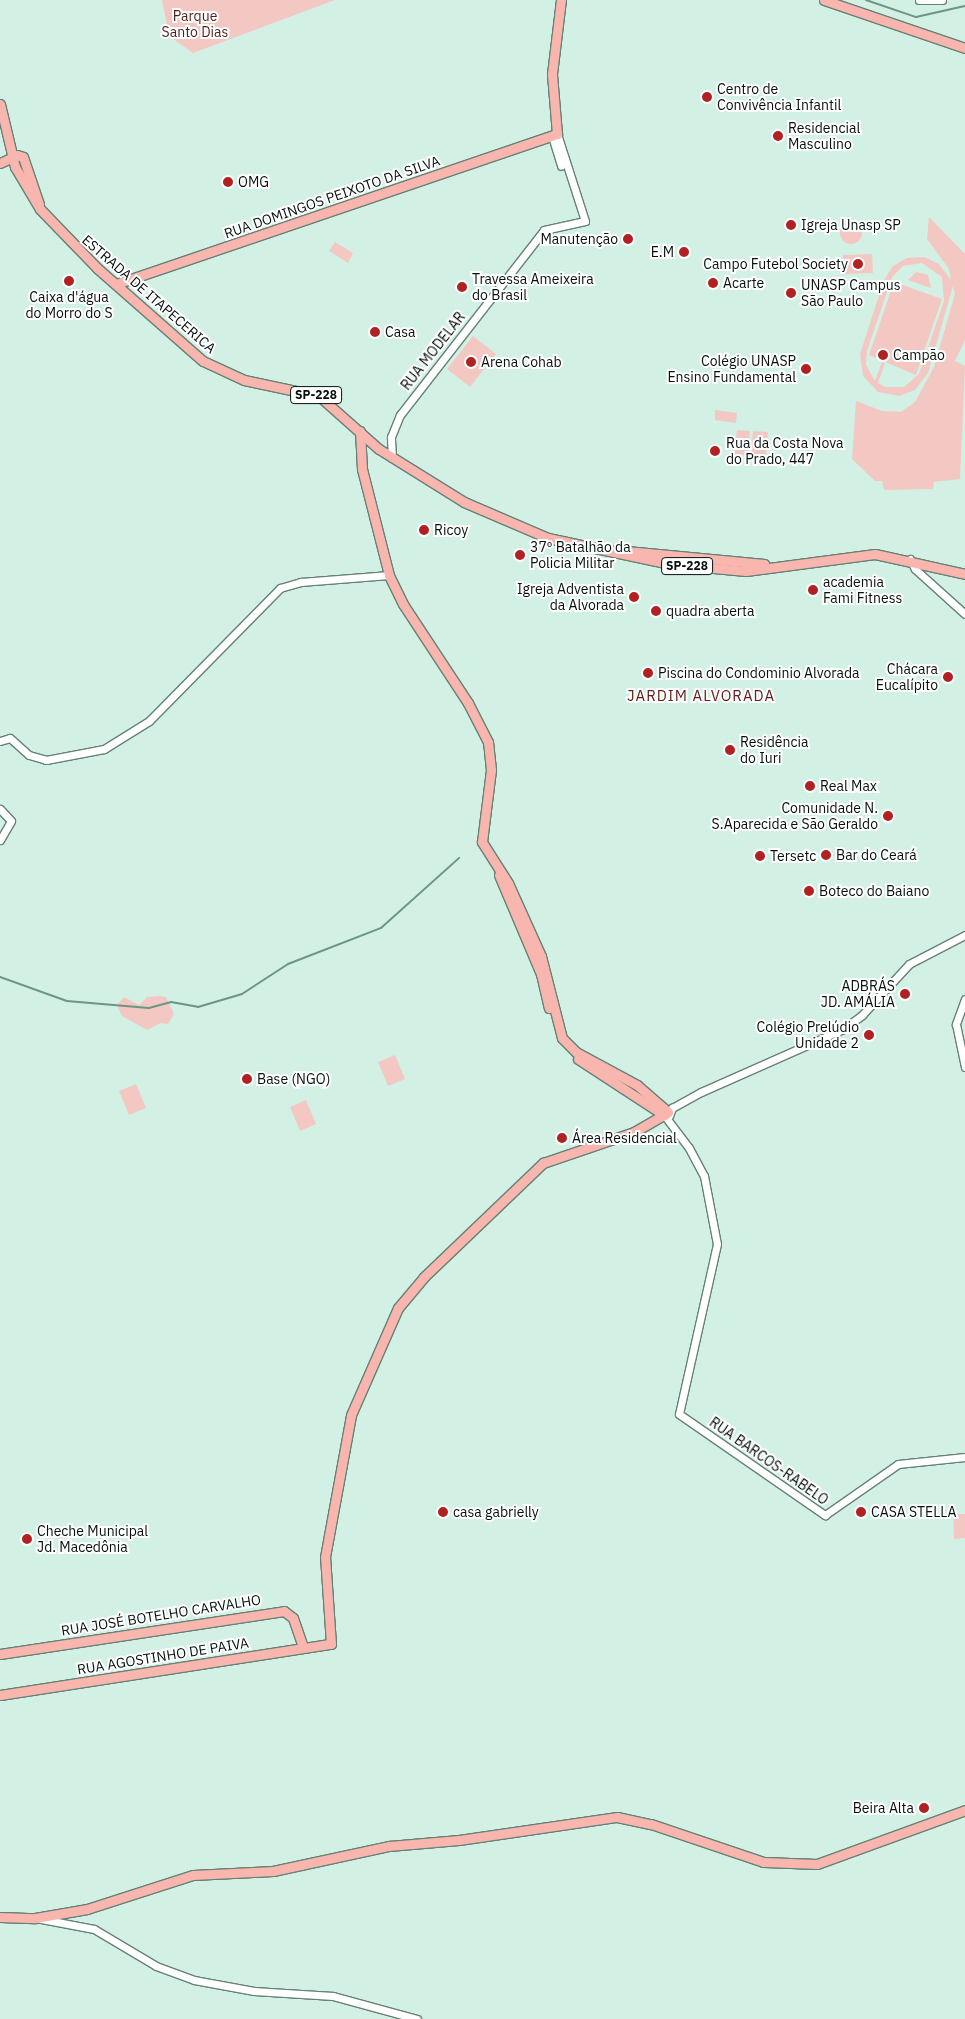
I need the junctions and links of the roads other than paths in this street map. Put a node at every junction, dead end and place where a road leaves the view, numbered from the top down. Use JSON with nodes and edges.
{"nodes":[{"id":1,"x":555,"y":0,"type":"edge"},
{"id":2,"x":561,"y":0,"type":"edge"},
{"id":3,"x":824,"y":0,"type":"edge"},
{"id":4,"x":841,"y":0,"type":"edge"},
{"id":5,"x":919,"y":0,"type":"edge"},
{"id":6,"x":942,"y":0,"type":"edge"},
{"id":7,"x":965,"y":42,"type":"edge"},
{"id":8,"x":965,"y":48,"type":"edge"},
{"id":9,"x":0,"y":104,"type":"edge"},
{"id":10,"x":554,"y":135,"type":"junction"},
{"id":11,"x":12,"y":157,"type":"junction"},
{"id":12,"x":0,"y":164,"type":"edge"},
{"id":13,"x":116,"y":284,"type":"junction"},
{"id":14,"x":360,"y":431,"type":"junction"},
{"id":15,"x":379,"y":449,"type":"junction"},
{"id":16,"x":360,"y":453,"type":"junction"},
{"id":17,"x":392,"y":458,"type":"junction"},
{"id":18,"x":859,"y":548,"type":"dead end"},
{"id":19,"x":850,"y":556,"type":"junction"},
{"id":20,"x":910,"y":559,"type":"junction"},
{"id":21,"x":965,"y":574,"type":"edge"},
{"id":22,"x":389,"y":575,"type":"junction"},
{"id":23,"x":965,"y":614,"type":"edge"},
{"id":24,"x":0,"y":741,"type":"edge"},
{"id":25,"x":0,"y":809,"type":"edge"},
{"id":26,"x":0,"y":840,"type":"edge"},
{"id":27,"x":965,"y":936,"type":"edge"},
{"id":28,"x":965,"y":999,"type":"edge"},
{"id":29,"x":965,"y":1067,"type":"edge"},
{"id":30,"x":666,"y":1114,"type":"junction"},
{"id":31,"x":965,"y":1457,"type":"edge"},
{"id":32,"x":303,"y":1647,"type":"junction"},
{"id":33,"x":0,"y":1654,"type":"edge"},
{"id":34,"x":0,"y":1695,"type":"edge"},
{"id":35,"x":965,"y":1810,"type":"edge"},
{"id":36,"x":0,"y":1917,"type":"edge"},
{"id":37,"x":35,"y":1918,"type":"junction"},
{"id":38,"x":417,"y":2019,"type":"edge"}],
"edges":[{"from":1,"to":10,"type":"main road"},
{"from":2,"to":10,"type":"main road"},
{"from":3,"to":8,"type":"main road"},
{"from":4,"to":7,"type":"main road"},
{"from":5,"to":6,"type":"street"},
{"from":9,"to":11,"type":"main road","name":"ESTRADA DE ITAPECERICA","number":"SP-228"},
{"from":10,"to":13,"type":"main road","name":"RUA DOMINGOS PEIXOTO DA SILVA"},
{"from":10,"to":17,"type":"street","name":"RUA MODELAR"},
{"from":11,"to":12,"type":"main road"},
{"from":11,"to":13,"type":"main road","name":"ESTRADA DE ITAPECERICA","number":"SP-228"},
{"from":13,"to":14,"type":"main road","name":"ESTRADA DE ITAPECERICA","number":"SP-228"},
{"from":14,"to":15,"type":"main road","name":"ESTRADA DE ITAPECERICA","number":"SP-228"},
{"from":14,"to":16,"type":"main road"},
{"from":15,"to":16,"type":"main road"},
{"from":15,"to":17,"type":"main road","name":"ESTRADA DE ITAPECERICA","number":"SP-228"},
{"from":16,"to":22,"type":"main road"},
{"from":17,"to":19,"type":"main road","name":"ESTRADA DE ITAPECERICA","number":"SP-228"},
{"from":18,"to":19,"type":"main road"},
{"from":19,"to":20,"type":"main road","name":"ESTRADA DE ITAPECERICA","number":"SP-228"},
{"from":20,"to":21,"type":"main road","name":"ESTRADA DE ITAPECERICA","number":"SP-228"},
{"from":20,"to":23,"type":"street"},
{"from":22,"to":24,"type":"street"},
{"from":22,"to":30,"type":"main road"},
{"from":25,"to":26,"type":"street"},
{"from":27,"to":30,"type":"street"},
{"from":28,"to":29,"type":"street"},
{"from":30,"to":31,"type":"street","name":"RUA BARCOS-RABELO"},
{"from":30,"to":32,"type":"main road","name":"RUA AGOSTINHO DE PAIVA"},
{"from":32,"to":33,"type":"main road","name":"RUA JOSÉ BOTELHO CARVALHO"},
{"from":32,"to":34,"type":"main road","name":"RUA AGOSTINHO DE PAIVA"},
{"from":35,"to":37,"type":"main road"},
{"from":36,"to":37,"type":"main road"},
{"from":37,"to":38,"type":"street"}]}
